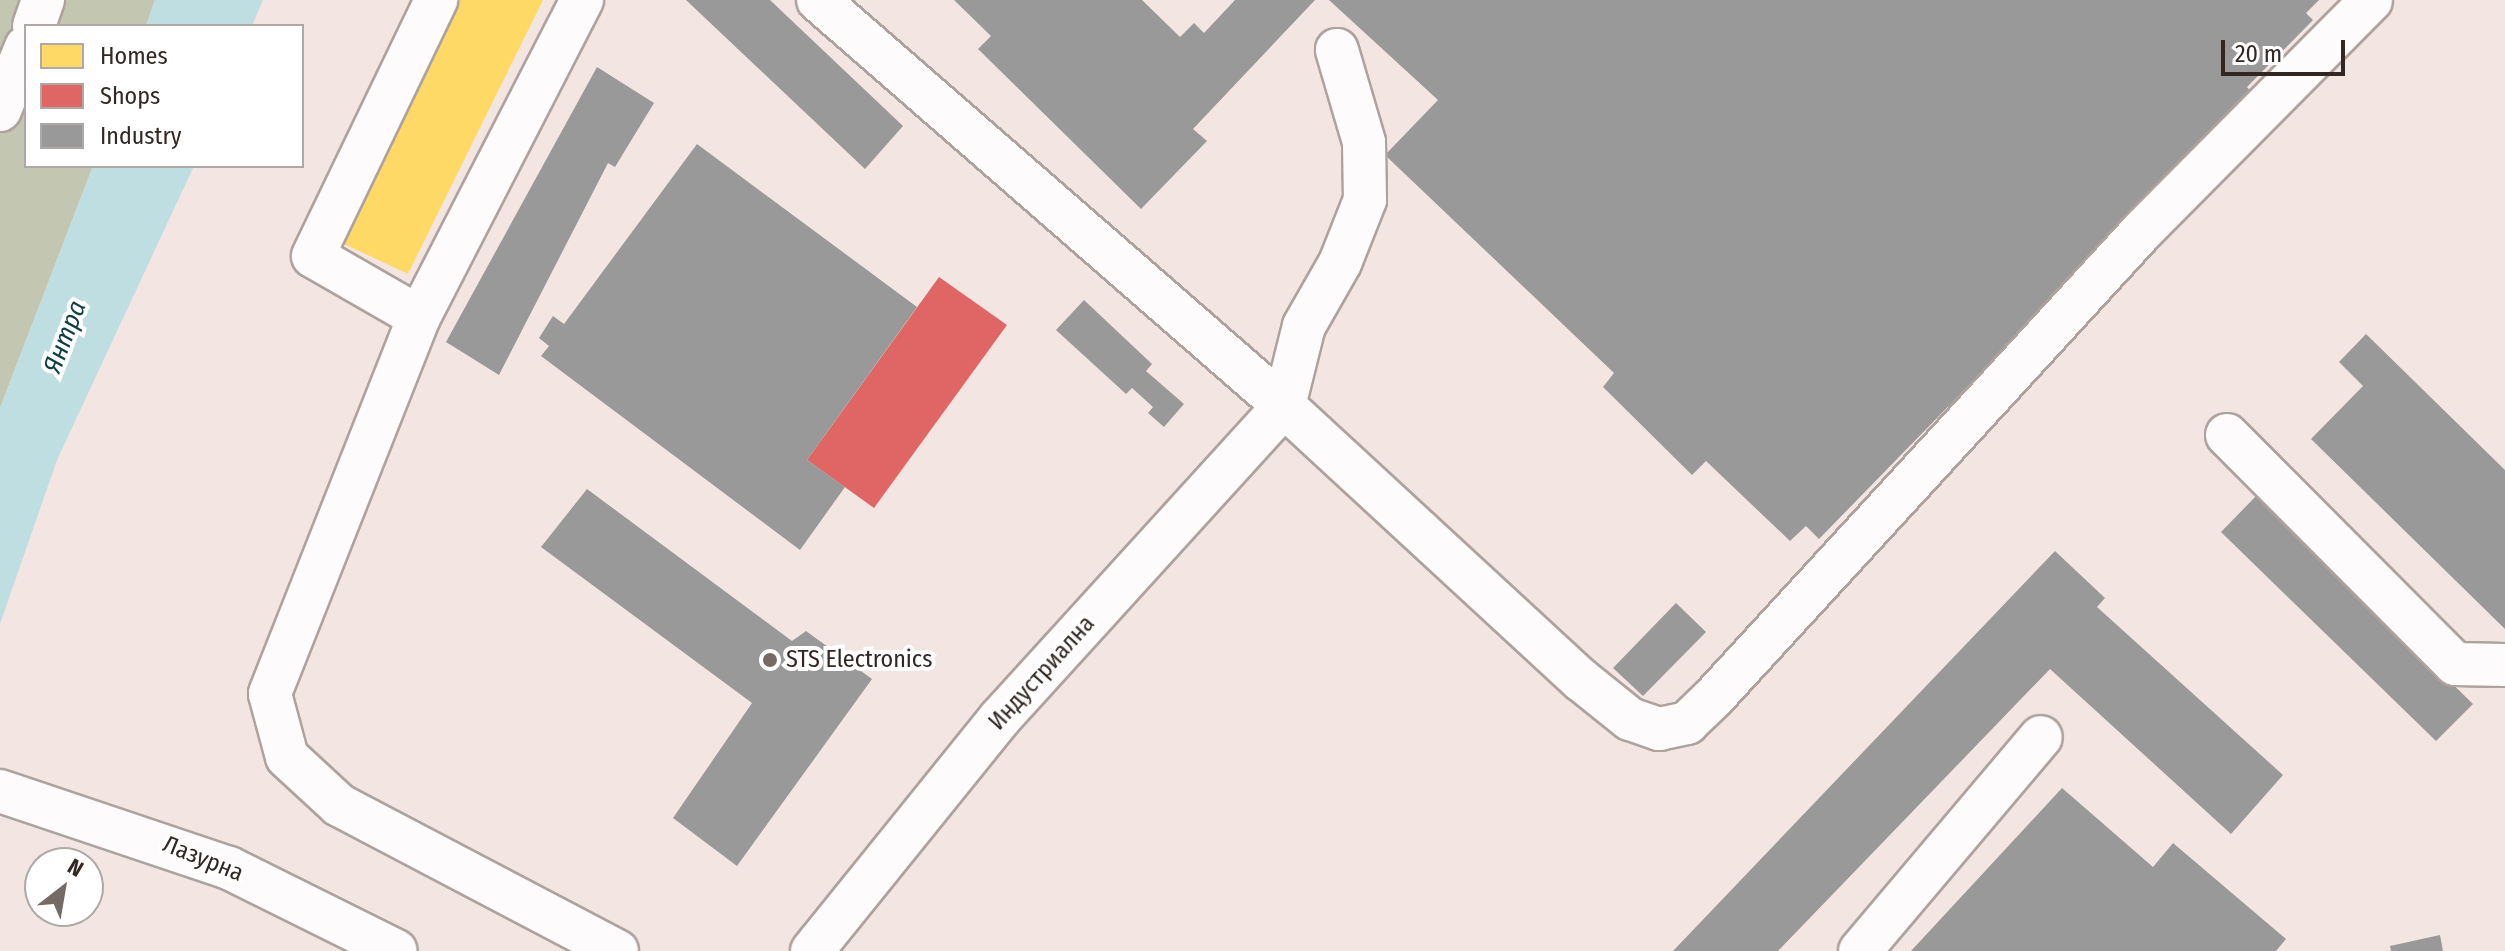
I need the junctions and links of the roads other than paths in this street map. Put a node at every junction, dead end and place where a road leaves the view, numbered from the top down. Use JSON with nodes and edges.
{"nodes":[{"id":1,"x":43,"y":0,"type":"edge"},
{"id":2,"x":436,"y":0,"type":"edge"},
{"id":3,"x":582,"y":0,"type":"edge"},
{"id":4,"x":818,"y":0,"type":"edge"},
{"id":5,"x":2371,"y":0,"type":"edge"},
{"id":6,"x":35,"y":24,"type":"edge"},
{"id":7,"x":1337,"y":50,"type":"dead end"},
{"id":8,"x":24,"y":52,"type":"edge"},
{"id":9,"x":0,"y":110,"type":"edge"},
{"id":10,"x":419,"y":317,"type":"junction"},
{"id":11,"x":1284,"y":406,"type":"junction"},
{"id":12,"x":2227,"y":435,"type":"dead end"},
{"id":13,"x":2505,"y":665,"type":"edge"},
{"id":14,"x":2041,"y":737,"type":"dead end"},
{"id":15,"x":0,"y":791,"type":"edge"},
{"id":16,"x":396,"y":951,"type":"edge"},
{"id":17,"x":617,"y":951,"type":"edge"},
{"id":18,"x":812,"y":951,"type":"edge"},
{"id":19,"x":1860,"y":951,"type":"edge"}],
"edges":[{"from":1,"to":6,"type":"street"},
{"from":2,"to":10,"type":"street"},
{"from":3,"to":10,"type":"street"},
{"from":4,"to":11,"type":"street"},
{"from":5,"to":11,"type":"street"},
{"from":7,"to":11,"type":"street"},
{"from":8,"to":9,"type":"street"},
{"from":10,"to":17,"type":"street"},
{"from":11,"to":18,"type":"street","name":"Индустриална"},
{"from":12,"to":13,"type":"street"},
{"from":14,"to":19,"type":"street"},
{"from":15,"to":16,"type":"street","name":"Лазурна"}]}
